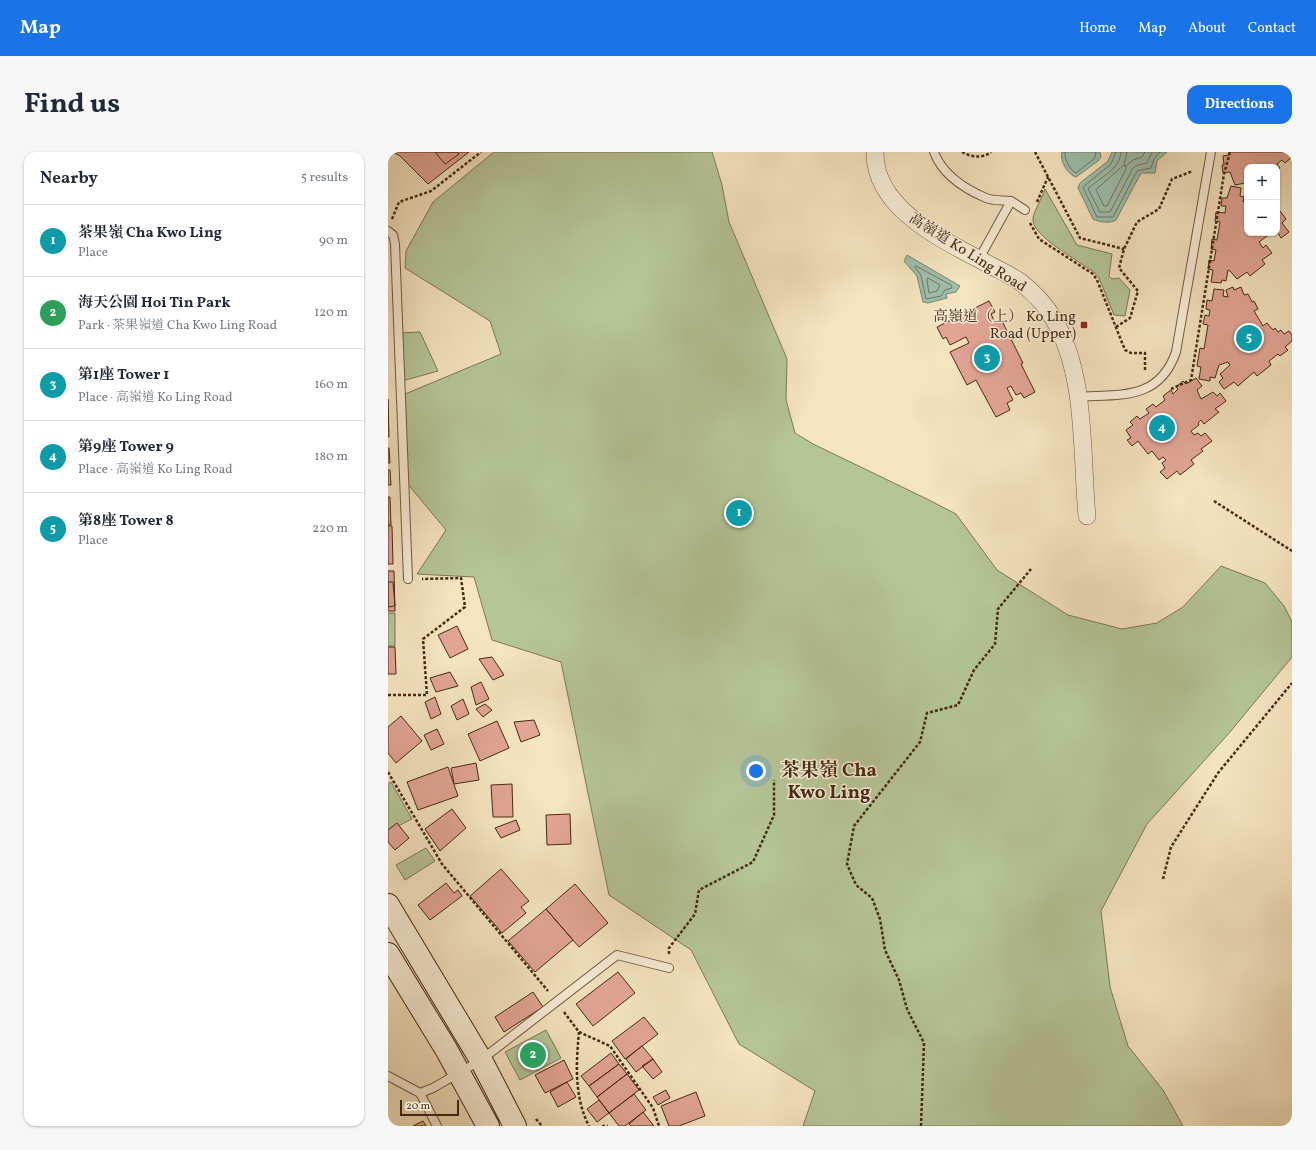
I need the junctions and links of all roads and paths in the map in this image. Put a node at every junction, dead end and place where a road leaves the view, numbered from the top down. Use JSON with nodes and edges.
{"nodes":[{"id":1,"x":481,"y":152,"type":"edge"},
{"id":2,"x":875,"y":152,"type":"edge"},
{"id":3,"x":934,"y":152,"type":"edge"},
{"id":4,"x":962,"y":152,"type":"edge"},
{"id":5,"x":991,"y":152,"type":"edge"},
{"id":6,"x":1035,"y":152,"type":"edge"},
{"id":7,"x":1211,"y":152,"type":"edge"},
{"id":8,"x":1207,"y":172,"type":"junction"},
{"id":9,"x":1224,"y":174,"type":"dead end"},
{"id":10,"x":1048,"y":177,"type":"junction"},
{"id":11,"x":1011,"y":200,"type":"junction"},
{"id":12,"x":1034,"y":208,"type":"dead end"},
{"id":13,"x":1025,"y":210,"type":"dead end"},
{"id":14,"x":1030,"y":218,"type":"dead end"},
{"id":15,"x":391,"y":222,"type":"dead end"},
{"id":16,"x":390,"y":233,"type":"edge"},
{"id":17,"x":1124,"y":249,"type":"junction"},
{"id":18,"x":979,"y":259,"type":"junction"},
{"id":19,"x":1116,"y":327,"type":"junction"},
{"id":20,"x":1144,"y":390,"type":"junction"},
{"id":21,"x":1077,"y":397,"type":"junction"},
{"id":22,"x":1214,"y":501,"type":"dead end"},
{"id":23,"x":1087,"y":516,"type":"dead end"},
{"id":24,"x":1292,"y":551,"type":"edge"},
{"id":25,"x":1030,"y":569,"type":"dead end"},
{"id":26,"x":412,"y":579,"type":"joint"},
{"id":27,"x":1292,"y":683,"type":"edge"},
{"id":28,"x":388,"y":695,"type":"edge"},
{"id":29,"x":388,"y":772,"type":"edge"},
{"id":30,"x":774,"y":780,"type":"dead end"},
{"id":31,"x":1163,"y":879,"type":"dead end"},
{"id":32,"x":389,"y":907,"type":"edge"},
{"id":33,"x":388,"y":954,"type":"edge"},
{"id":34,"x":669,"y":968,"type":"joint"},
{"id":35,"x":557,"y":1002,"type":"junction"},
{"id":36,"x":579,"y":1032,"type":"junction"},
{"id":37,"x":481,"y":1060,"type":"junction"},
{"id":38,"x":460,"y":1072,"type":"junction"},
{"id":39,"x":388,"y":1076,"type":"edge"},
{"id":40,"x":420,"y":1093,"type":"junction"},
{"id":41,"x":437,"y":1126,"type":"edge"},
{"id":42,"x":488,"y":1126,"type":"edge"},
{"id":43,"x":515,"y":1126,"type":"edge"},
{"id":44,"x":589,"y":1126,"type":"edge"},
{"id":45,"x":602,"y":1126,"type":"edge"},
{"id":46,"x":608,"y":1126,"type":"edge"},
{"id":47,"x":659,"y":1126,"type":"edge"},
{"id":48,"x":920,"y":1126,"type":"edge"}],
"edges":[{"from":1,"to":15,"type":"path"},
{"from":2,"to":18,"type":"street","name":"高嶺道 Ko Ling Road"},
{"from":3,"to":11,"type":"lane"},
{"from":4,"to":5,"type":"path"},
{"from":6,"to":10,"type":"path"},
{"from":7,"to":8,"type":"lane"},
{"from":8,"to":9,"type":"path"},
{"from":8,"to":17,"type":"path"},
{"from":8,"to":20,"type":"lane"},
{"from":10,"to":12,"type":"path"},
{"from":10,"to":17,"type":"path"},
{"from":11,"to":13,"type":"lane"},
{"from":11,"to":18,"type":"lane"},
{"from":14,"to":19,"type":"path"},
{"from":16,"to":26,"type":"lane"},
{"from":17,"to":19,"type":"path"},
{"from":18,"to":21,"type":"street","name":"高嶺道 Ko Ling Road"},
{"from":19,"to":20,"type":"path"},
{"from":20,"to":21,"type":"lane"},
{"from":21,"to":23,"type":"street","name":"高嶺道 Ko Ling Road"},
{"from":22,"to":24,"type":"path"},
{"from":25,"to":48,"type":"path"},
{"from":26,"to":28,"type":"path"},
{"from":27,"to":31,"type":"path"},
{"from":29,"to":35,"type":"path"},
{"from":30,"to":34,"type":"path"},
{"from":32,"to":37,"type":"main road"},
{"from":33,"to":38,"type":"main road"},
{"from":34,"to":35,"type":"lane"},
{"from":35,"to":36,"type":"path"},
{"from":35,"to":37,"type":"lane"},
{"from":36,"to":44,"type":"path"},
{"from":36,"to":47,"type":"path"},
{"from":37,"to":38,"type":"lane"},
{"from":37,"to":43,"type":"main road"},
{"from":38,"to":40,"type":"lane"},
{"from":38,"to":42,"type":"main road"},
{"from":39,"to":40,"type":"lane"},
{"from":40,"to":41,"type":"lane"},
{"from":45,"to":46,"type":"path"}]}
